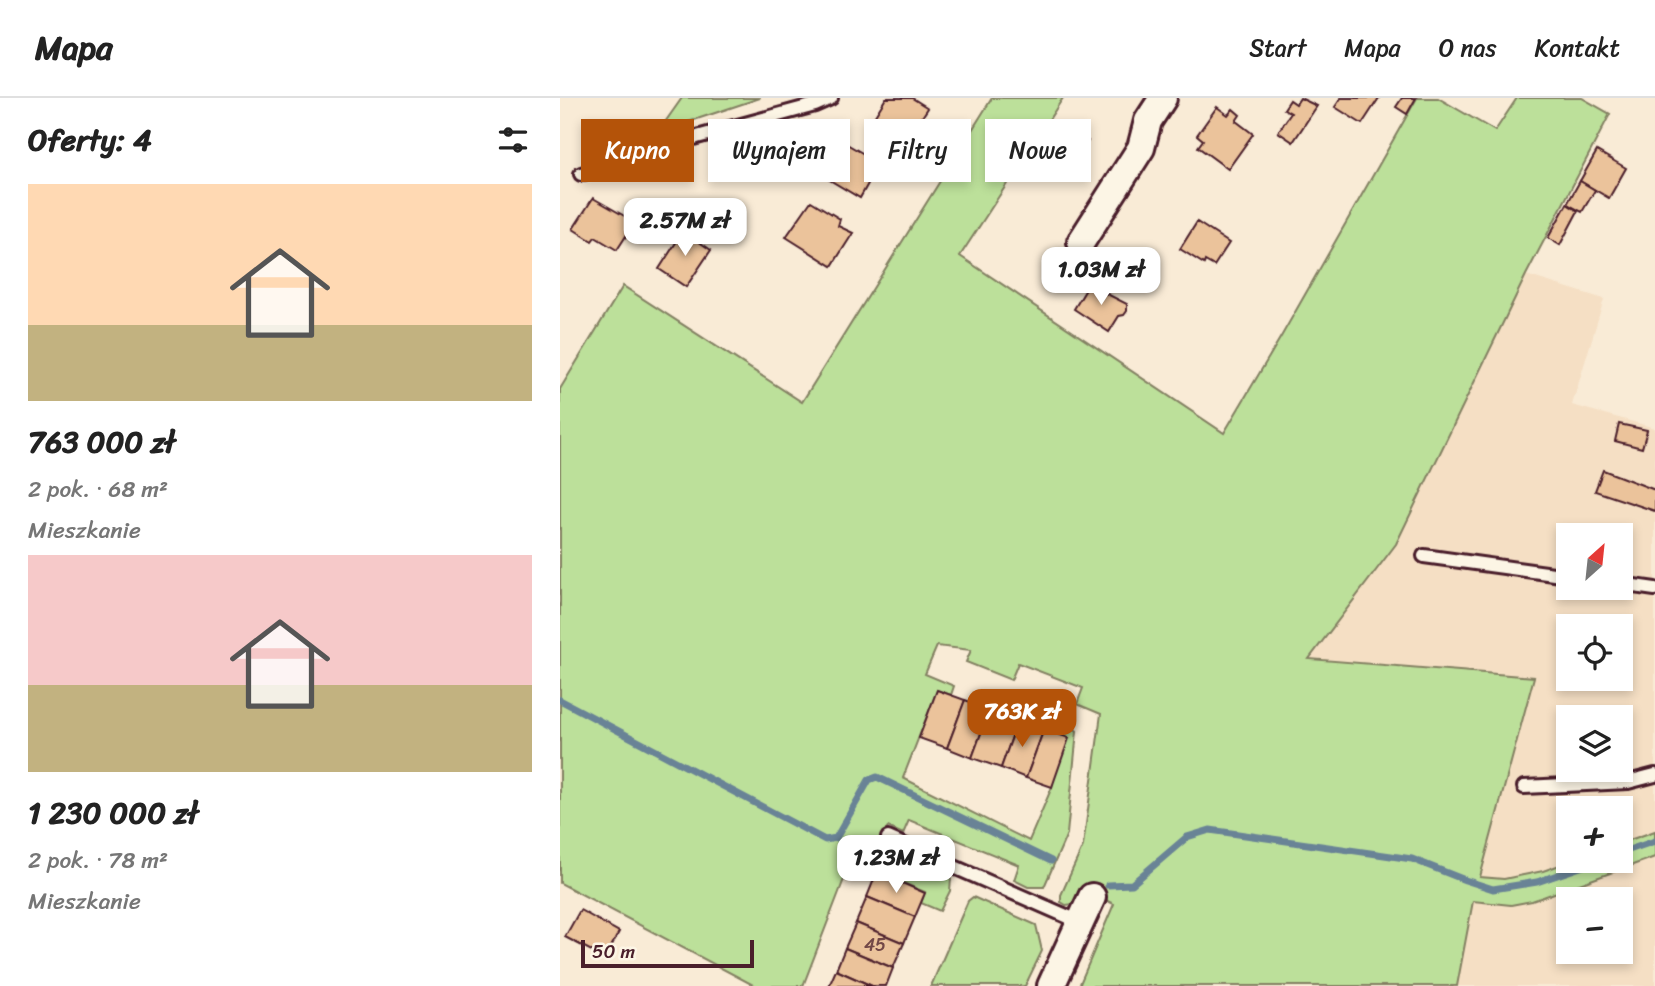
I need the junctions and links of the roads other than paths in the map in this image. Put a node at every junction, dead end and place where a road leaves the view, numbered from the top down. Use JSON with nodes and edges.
{"nodes":[{"id":1,"x":831,"y":98,"type":"edge"},
{"id":2,"x":1163,"y":98,"type":"edge"},
{"id":3,"x":694,"y":138,"type":"edge"},
{"id":4,"x":1081,"y":242,"type":"dead end"},
{"id":5,"x":1424,"y":556,"type":"dead end"},
{"id":6,"x":1556,"y":574,"type":"edge"},
{"id":7,"x":1633,"y":586,"type":"edge"},
{"id":8,"x":1655,"y":589,"type":"edge"},
{"id":9,"x":1655,"y":775,"type":"edge"},
{"id":10,"x":1524,"y":787,"type":"dead end"},
{"id":11,"x":888,"y":838,"type":"dead end"},
{"id":12,"x":1092,"y":897,"type":"dead end"},
{"id":13,"x":1080,"y":922,"type":"junction"},
{"id":14,"x":1051,"y":986,"type":"edge"}],
"edges":[{"from":1,"to":3,"type":"lane"},
{"from":2,"to":4,"type":"street"},
{"from":5,"to":6,"type":"lane"},
{"from":7,"to":8,"type":"lane"},
{"from":9,"to":10,"type":"lane"},
{"from":11,"to":13,"type":"lane"},
{"from":12,"to":13,"type":"street"},
{"from":13,"to":14,"type":"street"}]}
